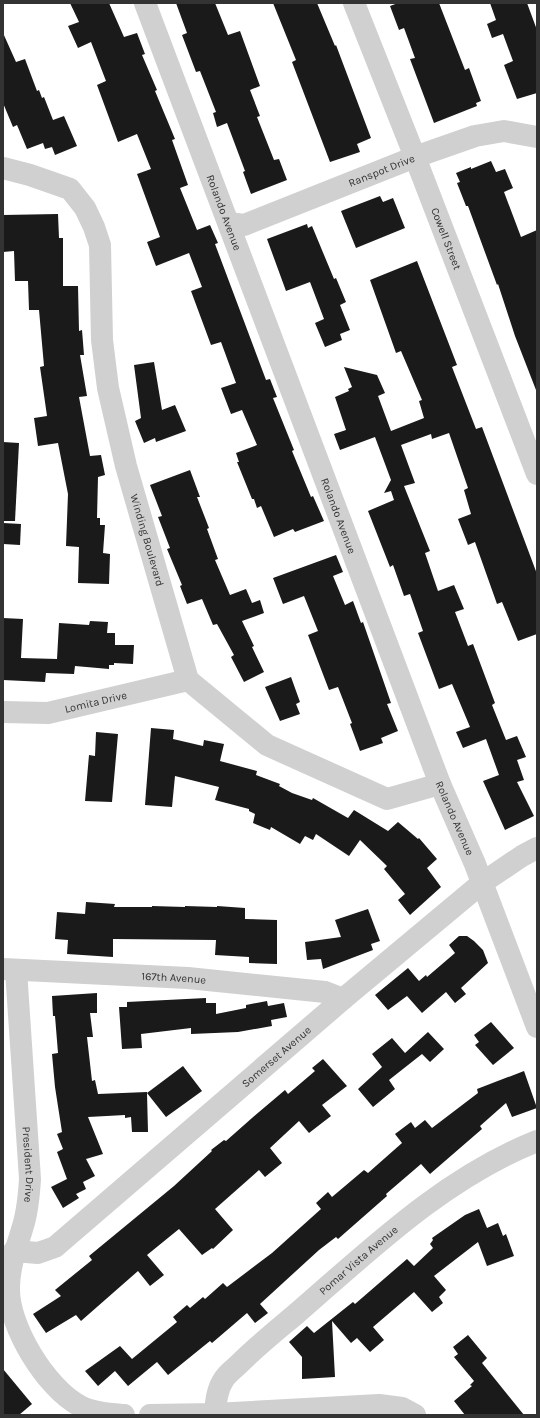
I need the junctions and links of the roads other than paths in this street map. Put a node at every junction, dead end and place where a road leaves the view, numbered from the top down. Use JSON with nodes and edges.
{"nodes":[{"id":1,"x":145,"y":3,"type":"edge"},
{"id":2,"x":354,"y":3,"type":"edge"},
{"id":3,"x":537,"y":137,"type":"edge"},
{"id":4,"x":415,"y":157,"type":"junction"},
{"id":5,"x":3,"y":168,"type":"edge"},
{"id":6,"x":229,"y":223,"type":"junction"},
{"id":7,"x":537,"y":474,"type":"edge"},
{"id":8,"x":188,"y":680,"type":"junction"},
{"id":9,"x":3,"y":712,"type":"edge"},
{"id":10,"x":440,"y":784,"type":"junction"},
{"id":11,"x":537,"y":848,"type":"edge"},
{"id":12,"x":482,"y":883,"type":"junction"},
{"id":13,"x":10,"y":970,"type":"edge"},
{"id":14,"x":343,"y":999,"type":"junction"},
{"id":15,"x":537,"y":1027,"type":"edge"},
{"id":16,"x":537,"y":1141,"type":"edge"},
{"id":17,"x":14,"y":1251,"type":"junction"},
{"id":18,"x":215,"y":1414,"type":"junction"},
{"id":19,"x":124,"y":1415,"type":"edge"},
{"id":20,"x":150,"y":1415,"type":"edge"},
{"id":21,"x":415,"y":1415,"type":"edge"}],
"edges":[{"from":1,"to":6,"type":"street","name":"Rolando Avenue"},
{"from":2,"to":4,"type":"street","name":"Cowell Street"},
{"from":3,"to":4,"type":"street","name":"Ranspot Drive"},
{"from":4,"to":6,"type":"street","name":"Ranspot Drive"},
{"from":4,"to":7,"type":"street","name":"Cowell Street"},
{"from":5,"to":8,"type":"street","name":"Winding Boulevard"},
{"from":6,"to":10,"type":"street","name":"Rolando Avenue"},
{"from":8,"to":9,"type":"street","name":"Lomita Drive"},
{"from":8,"to":10,"type":"street"},
{"from":10,"to":12,"type":"street","name":"Rolando Avenue"},
{"from":11,"to":12,"type":"street","name":"Somerset Avenue"},
{"from":12,"to":14,"type":"street","name":"Somerset Avenue"},
{"from":12,"to":15,"type":"street","name":"Rolando Avenue"},
{"from":13,"to":14,"type":"street","name":"167th Avenue"},
{"from":13,"to":17,"type":"street","name":"President Drive"},
{"from":14,"to":17,"type":"street","name":"Somerset Avenue"},
{"from":16,"to":18,"type":"street","name":"Pomar Vista Avenue"},
{"from":17,"to":19,"type":"street","name":"President Drive"},
{"from":18,"to":20,"type":"street"},
{"from":18,"to":21,"type":"street"}]}
